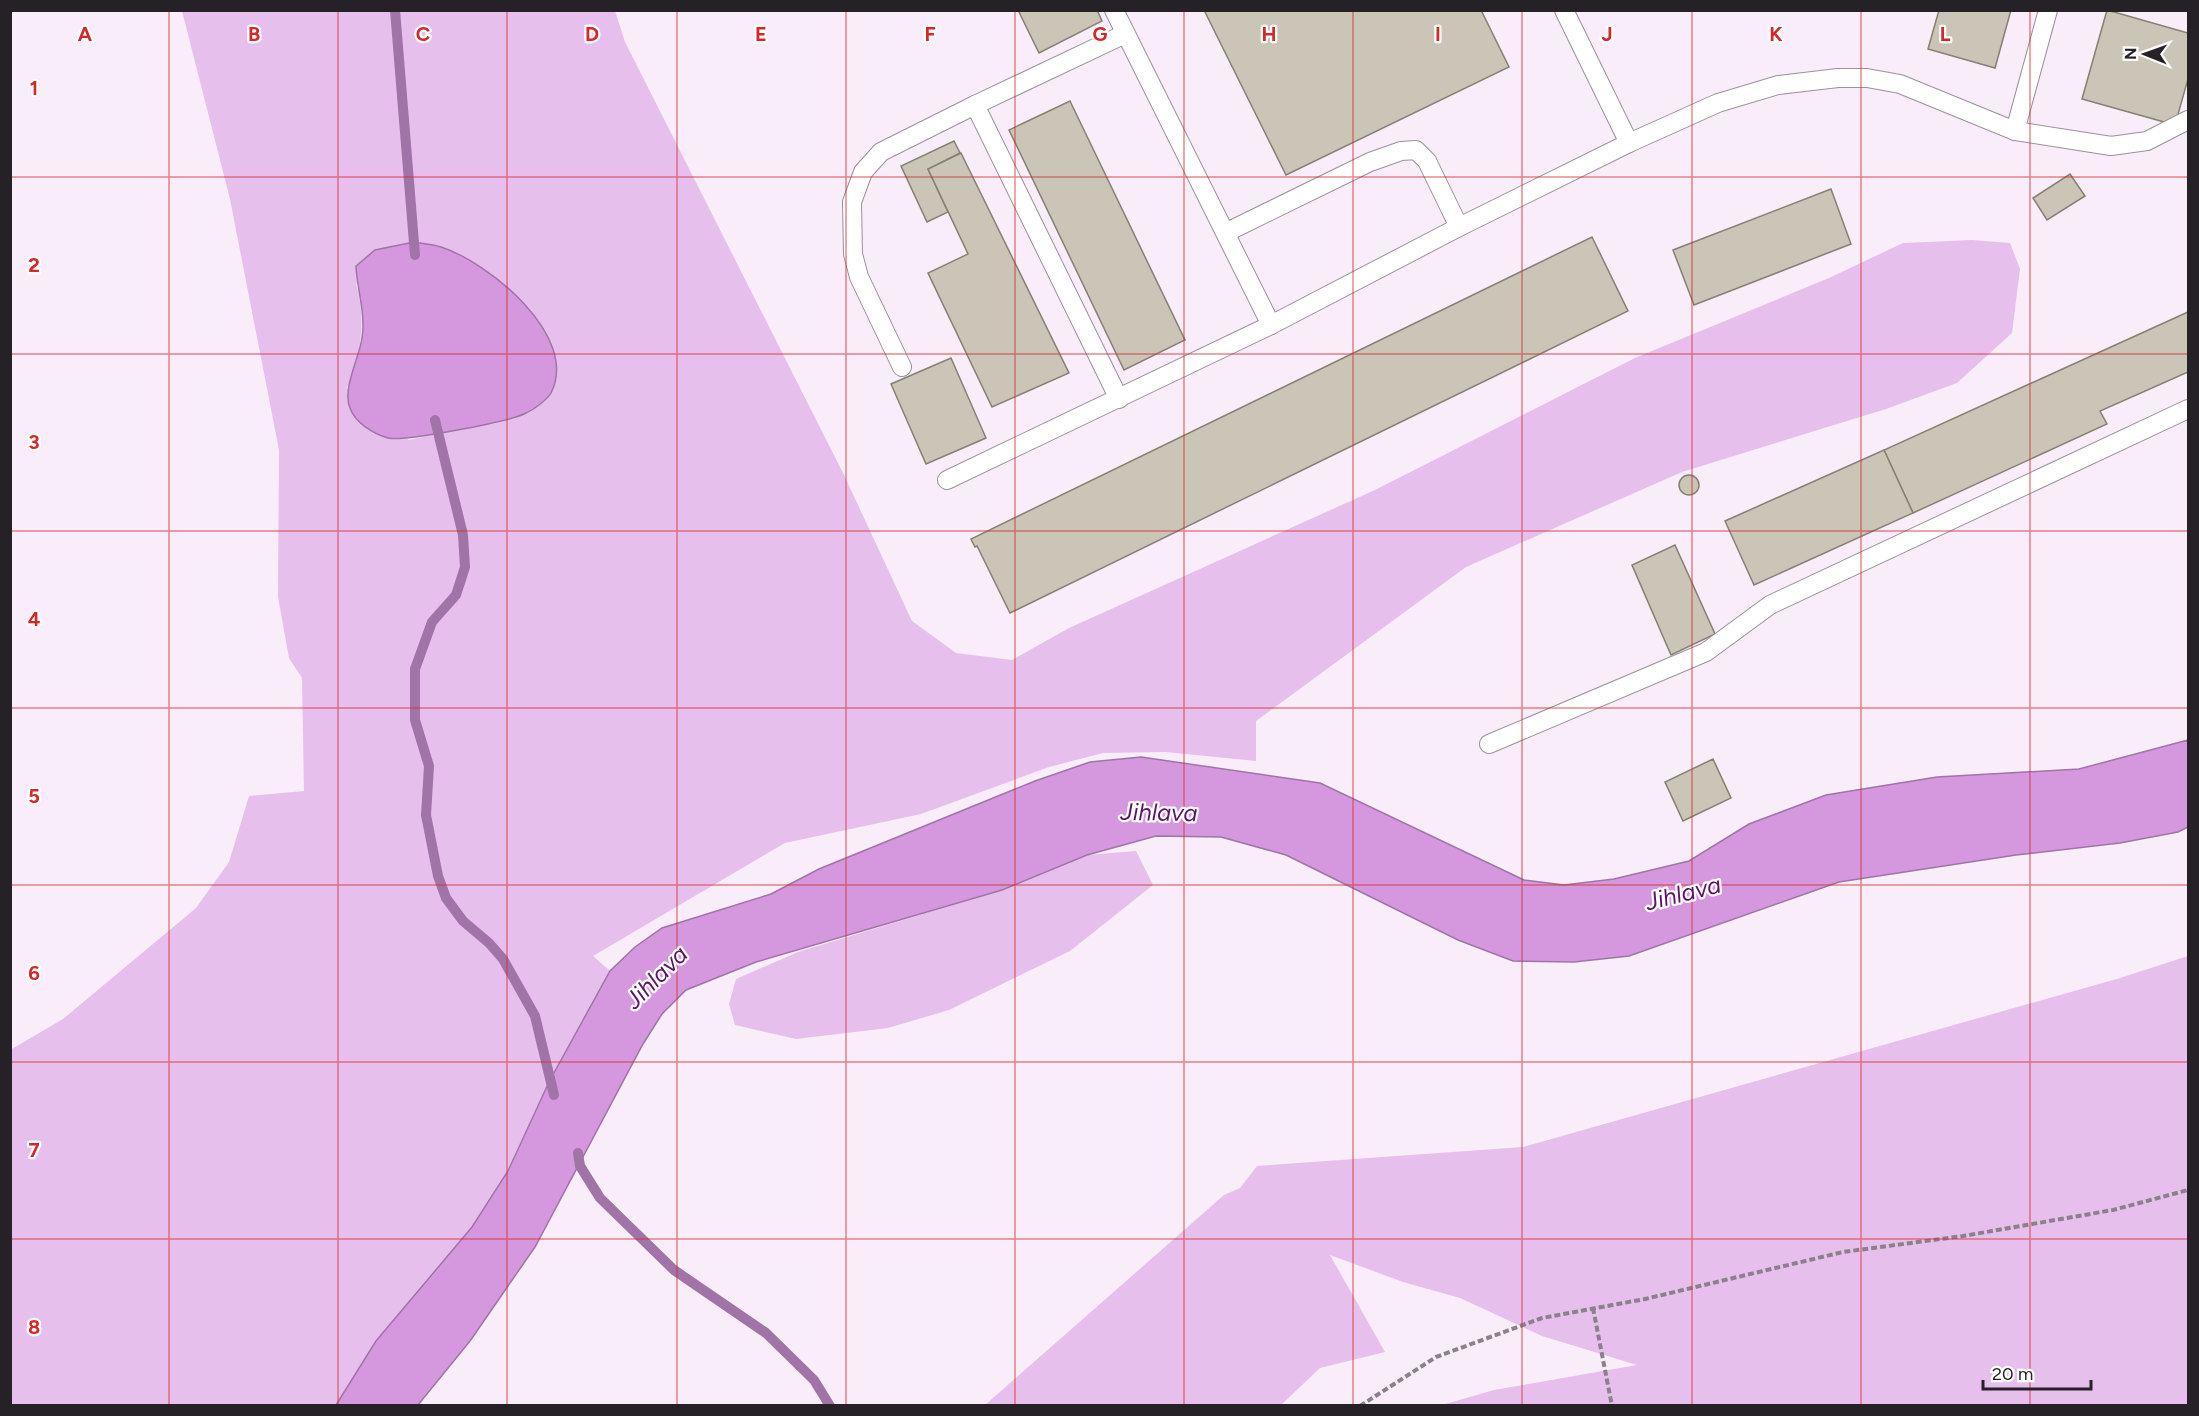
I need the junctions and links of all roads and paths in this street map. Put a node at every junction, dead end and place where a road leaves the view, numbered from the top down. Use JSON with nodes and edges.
{"nodes":[{"id":1,"x":1114,"y":10,"type":"edge"},
{"id":2,"x":1564,"y":10,"type":"edge"},
{"id":3,"x":2048,"y":10,"type":"edge"},
{"id":4,"x":1125,"y":34,"type":"junction"},
{"id":5,"x":975,"y":105,"type":"junction"},
{"id":6,"x":2188,"y":120,"type":"edge"},
{"id":7,"x":2015,"y":131,"type":"junction"},
{"id":8,"x":1629,"y":143,"type":"junction"},
{"id":9,"x":1459,"y":226,"type":"junction"},
{"id":10,"x":1227,"y":231,"type":"junction"},
{"id":11,"x":1272,"y":325,"type":"junction"},
{"id":12,"x":902,"y":367,"type":"dead end"},
{"id":13,"x":1119,"y":399,"type":"junction"},
{"id":14,"x":2188,"y":409,"type":"edge"},
{"id":15,"x":947,"y":480,"type":"dead end"},
{"id":16,"x":1489,"y":744,"type":"dead end"},
{"id":17,"x":2188,"y":1191,"type":"edge"},
{"id":18,"x":1593,"y":1308,"type":"junction"},
{"id":19,"x":1360,"y":1406,"type":"edge"},
{"id":20,"x":1612,"y":1406,"type":"edge"}],
"edges":[{"from":1,"to":4,"type":"lane"},
{"from":2,"to":8,"type":"lane"},
{"from":3,"to":7,"type":"lane"},
{"from":4,"to":5,"type":"lane"},
{"from":4,"to":10,"type":"lane"},
{"from":5,"to":12,"type":"lane"},
{"from":5,"to":13,"type":"lane"},
{"from":6,"to":7,"type":"lane"},
{"from":7,"to":8,"type":"lane"},
{"from":8,"to":9,"type":"lane"},
{"from":9,"to":10,"type":"lane"},
{"from":9,"to":11,"type":"lane"},
{"from":10,"to":11,"type":"lane"},
{"from":11,"to":13,"type":"lane"},
{"from":13,"to":15,"type":"lane"},
{"from":14,"to":16,"type":"lane"},
{"from":17,"to":18,"type":"path"},
{"from":18,"to":19,"type":"path"},
{"from":18,"to":20,"type":"path"}]}
